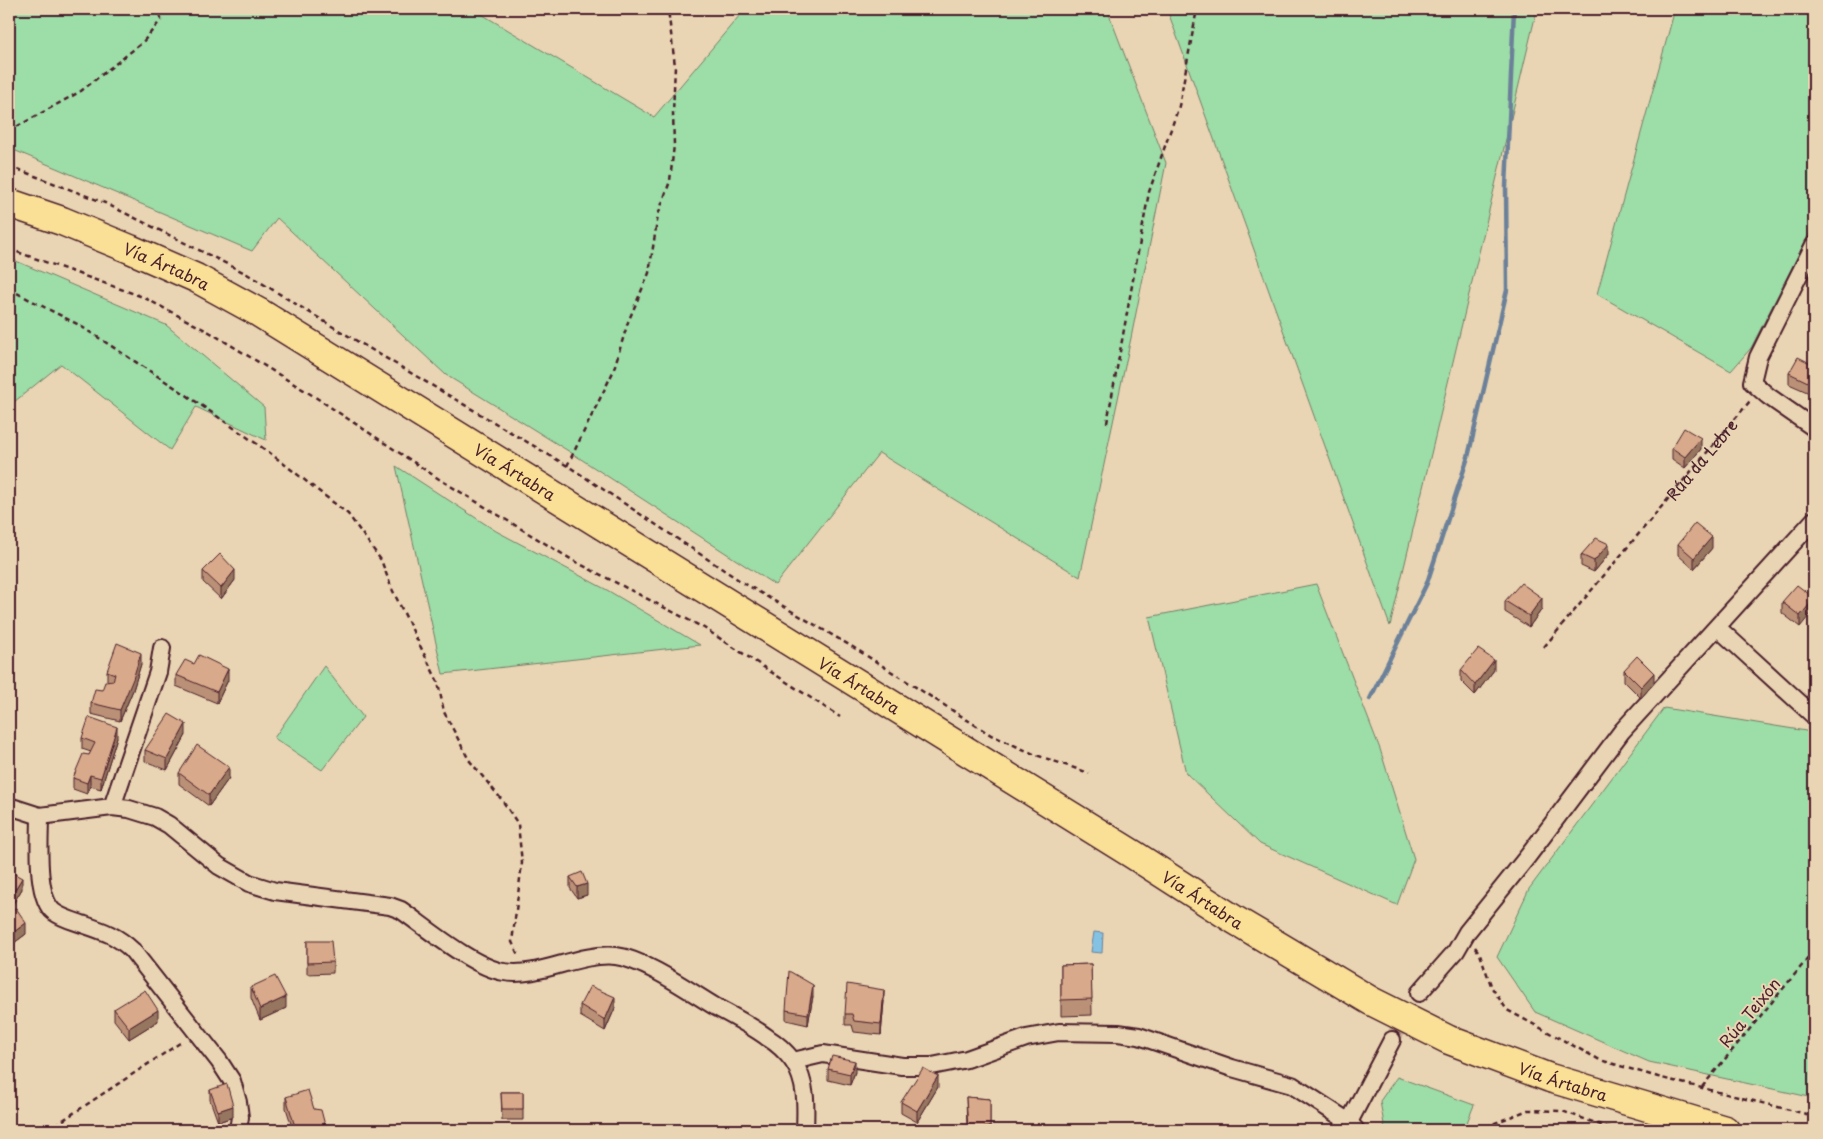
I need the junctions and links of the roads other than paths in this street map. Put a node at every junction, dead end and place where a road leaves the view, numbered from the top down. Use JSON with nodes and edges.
{"nodes":[{"id":1,"x":9,"y":203,"type":"edge"},
{"id":2,"x":1814,"y":245,"type":"edge"},
{"id":3,"x":1814,"y":428,"type":"edge"},
{"id":4,"x":1814,"y":520,"type":"edge"},
{"id":5,"x":1718,"y":628,"type":"junction"},
{"id":6,"x":162,"y":648,"type":"dead end"},
{"id":7,"x":1814,"y":716,"type":"edge"},
{"id":8,"x":9,"y":806,"type":"edge"},
{"id":9,"x":112,"y":807,"type":"junction"},
{"id":10,"x":40,"y":816,"type":"junction"},
{"id":11,"x":1419,"y":993,"type":"tunnel mouth"},
{"id":12,"x":1392,"y":1040,"type":"tunnel mouth"},
{"id":13,"x":793,"y":1061,"type":"junction"},
{"id":14,"x":1352,"y":1126,"type":"edge"},
{"id":15,"x":238,"y":1130,"type":"edge"},
{"id":16,"x":805,"y":1130,"type":"edge"},
{"id":17,"x":1725,"y":1130,"type":"edge"}],
"edges":[{"from":1,"to":17,"type":"highway","name":"Vía Ártabra"},
{"from":2,"to":3,"type":"street"},
{"from":4,"to":5,"type":"street"},
{"from":5,"to":7,"type":"street"},
{"from":5,"to":11,"type":"street"},
{"from":6,"to":9,"type":"street"},
{"from":8,"to":10,"type":"street"},
{"from":9,"to":10,"type":"street"},
{"from":9,"to":13,"type":"street"},
{"from":10,"to":15,"type":"street"},
{"from":12,"to":14,"type":"street"},
{"from":13,"to":14,"type":"street"},
{"from":13,"to":16,"type":"street"}]}
